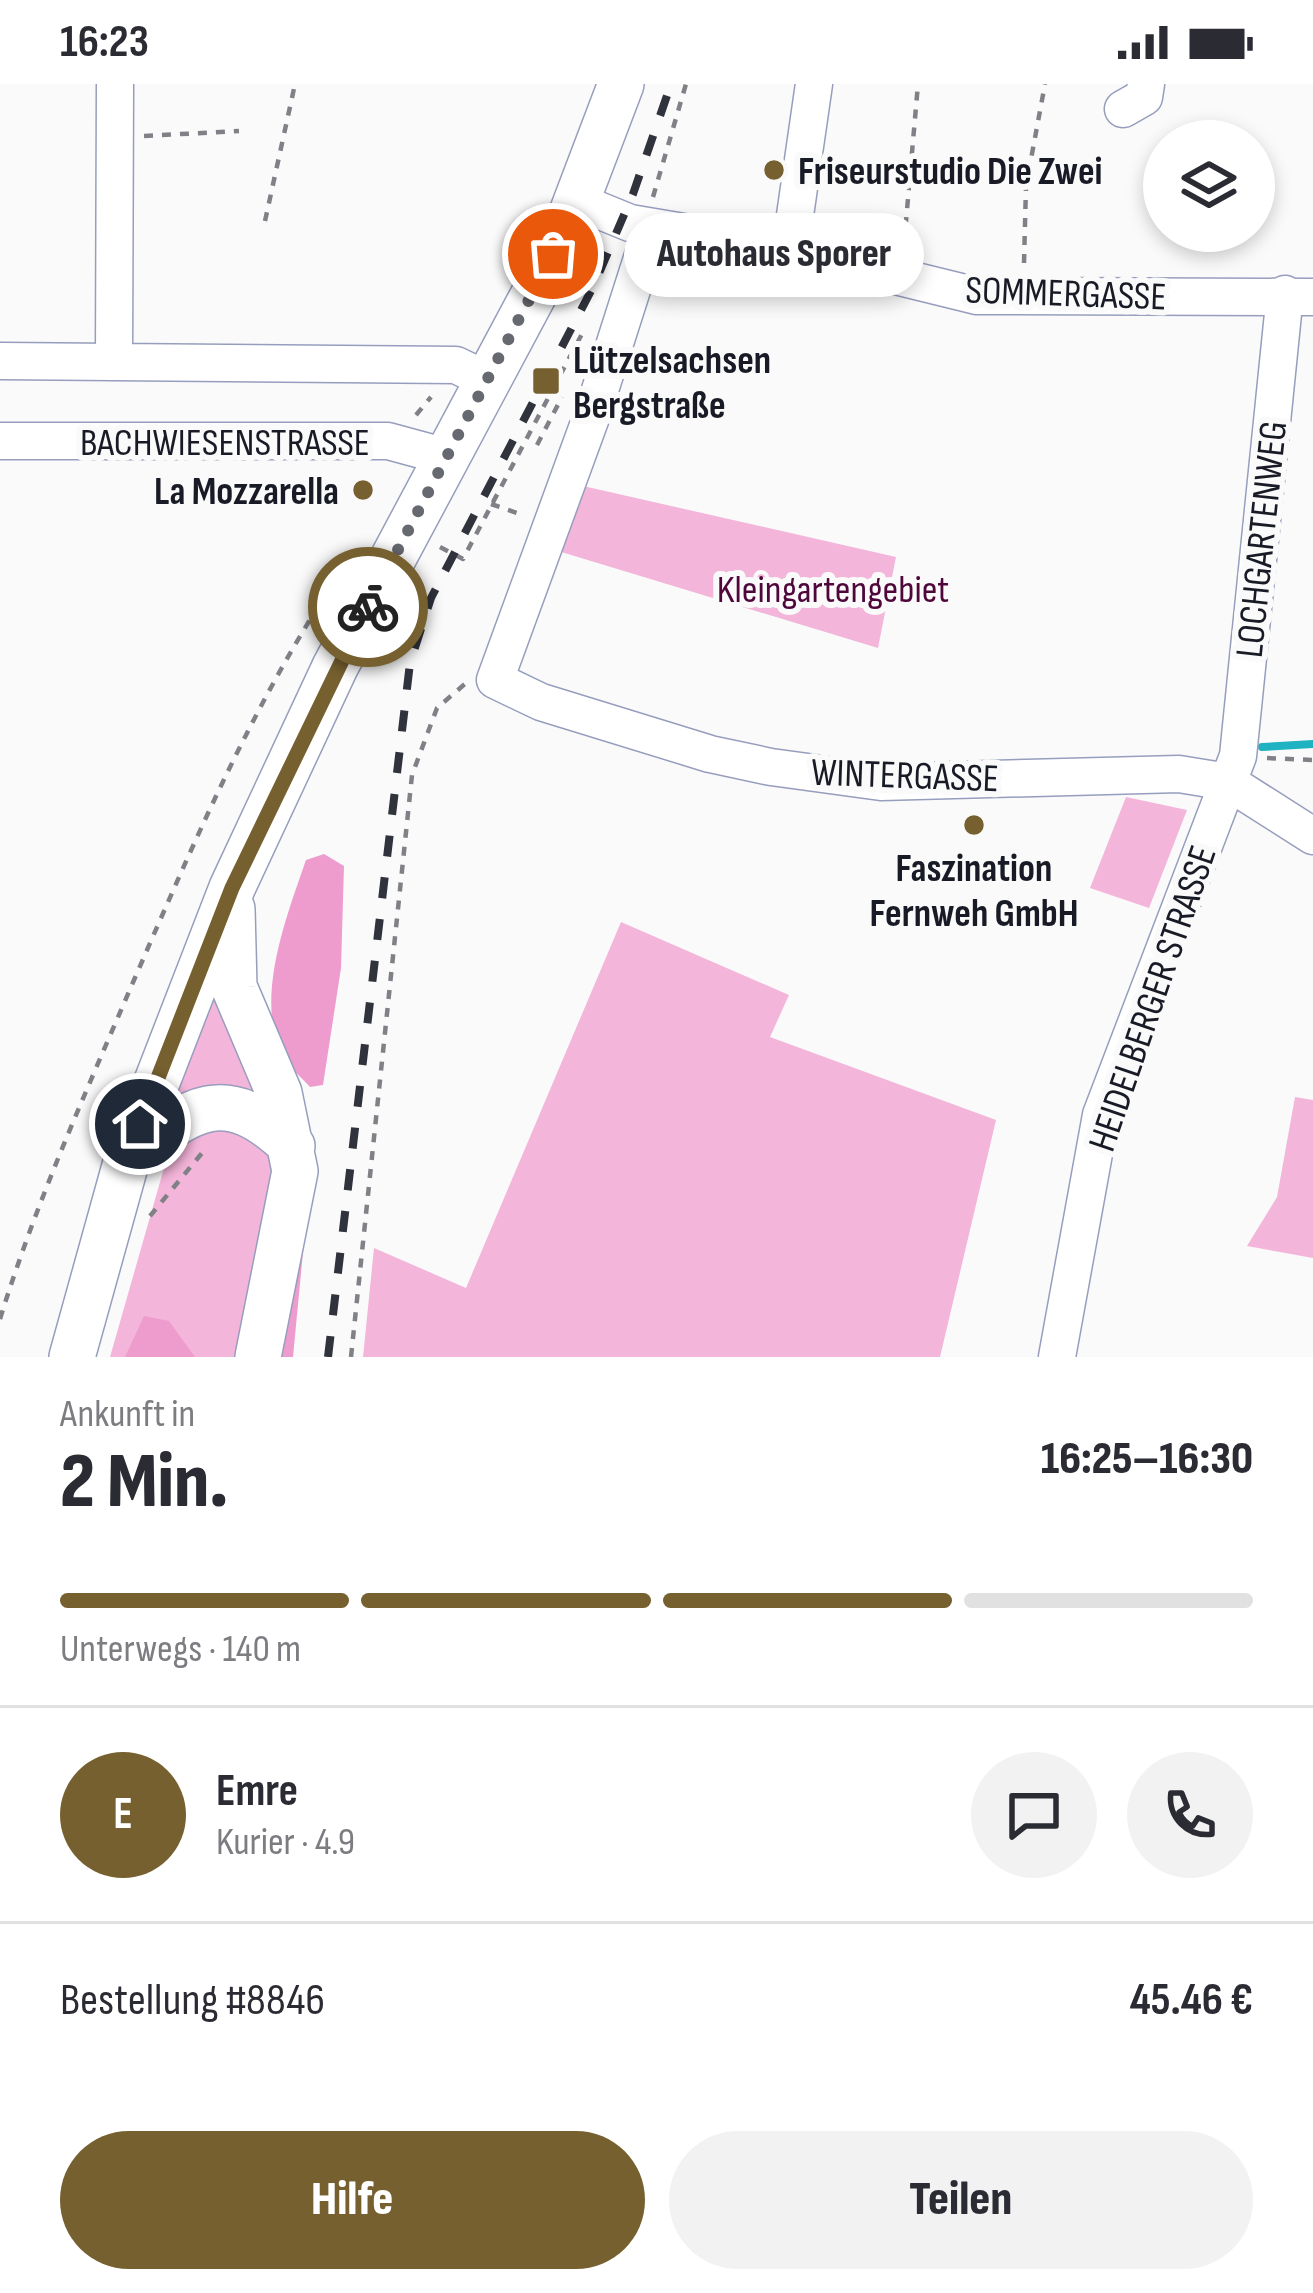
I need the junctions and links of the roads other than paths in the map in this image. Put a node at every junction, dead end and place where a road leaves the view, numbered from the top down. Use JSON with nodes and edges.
{"nodes":[{"id":1,"x":115,"y":84,"type":"edge"},
{"id":2,"x":621,"y":84,"type":"edge"},
{"id":3,"x":814,"y":84,"type":"edge"},
{"id":4,"x":586,"y":210,"type":"junction"},
{"id":5,"x":652,"y":227,"type":"junction"},
{"id":6,"x":790,"y":250,"type":"junction"},
{"id":7,"x":1299,"y":296,"type":"edge"},
{"id":8,"x":0,"y":361,"type":"edge"},
{"id":9,"x":114,"y":361,"type":"junction"},
{"id":10,"x":490,"y":381,"type":"junction"},
{"id":11,"x":0,"y":440,"type":"edge"},
{"id":12,"x":447,"y":457,"type":"junction"},
{"id":13,"x":1233,"y":769,"type":"junction"},
{"id":14,"x":1313,"y":836,"type":"edge"},
{"id":15,"x":232,"y":888,"type":"junction"},
{"id":16,"x":292,"y":1146,"type":"junction"},
{"id":17,"x":127,"y":1159,"type":"junction"},
{"id":18,"x":72,"y":1357,"type":"edge"},
{"id":19,"x":258,"y":1357,"type":"edge"},
{"id":20,"x":1057,"y":1357,"type":"edge"}],
"edges":[{"from":1,"to":9,"type":"street"},
{"from":2,"to":4,"type":"main road"},
{"from":3,"to":6,"type":"street"},
{"from":4,"to":5,"type":"street","name":"SOMMERGASSE"},
{"from":4,"to":10,"type":"main road"},
{"from":5,"to":6,"type":"street","name":"SOMMERGASSE"},
{"from":5,"to":13,"type":"street","name":"WINTERGASSE"},
{"from":6,"to":7,"type":"street","name":"SOMMERGASSE"},
{"from":7,"to":13,"type":"street","name":"LOCHGARTENWEG"},
{"from":8,"to":9,"type":"street"},
{"from":9,"to":10,"type":"street"},
{"from":10,"to":12,"type":"main road"},
{"from":11,"to":12,"type":"street","name":"BACHWIESENSTRASSE"},
{"from":12,"to":15,"type":"main road"},
{"from":13,"to":14,"type":"street","name":"WINTERGASSE"},
{"from":13,"to":20,"type":"street","name":"HEIDELBERGER STRASSE"},
{"from":15,"to":16,"type":"main road"},
{"from":15,"to":17,"type":"main road"},
{"from":16,"to":17,"type":"main road"},
{"from":16,"to":19,"type":"main road"},
{"from":17,"to":18,"type":"main road"}]}
